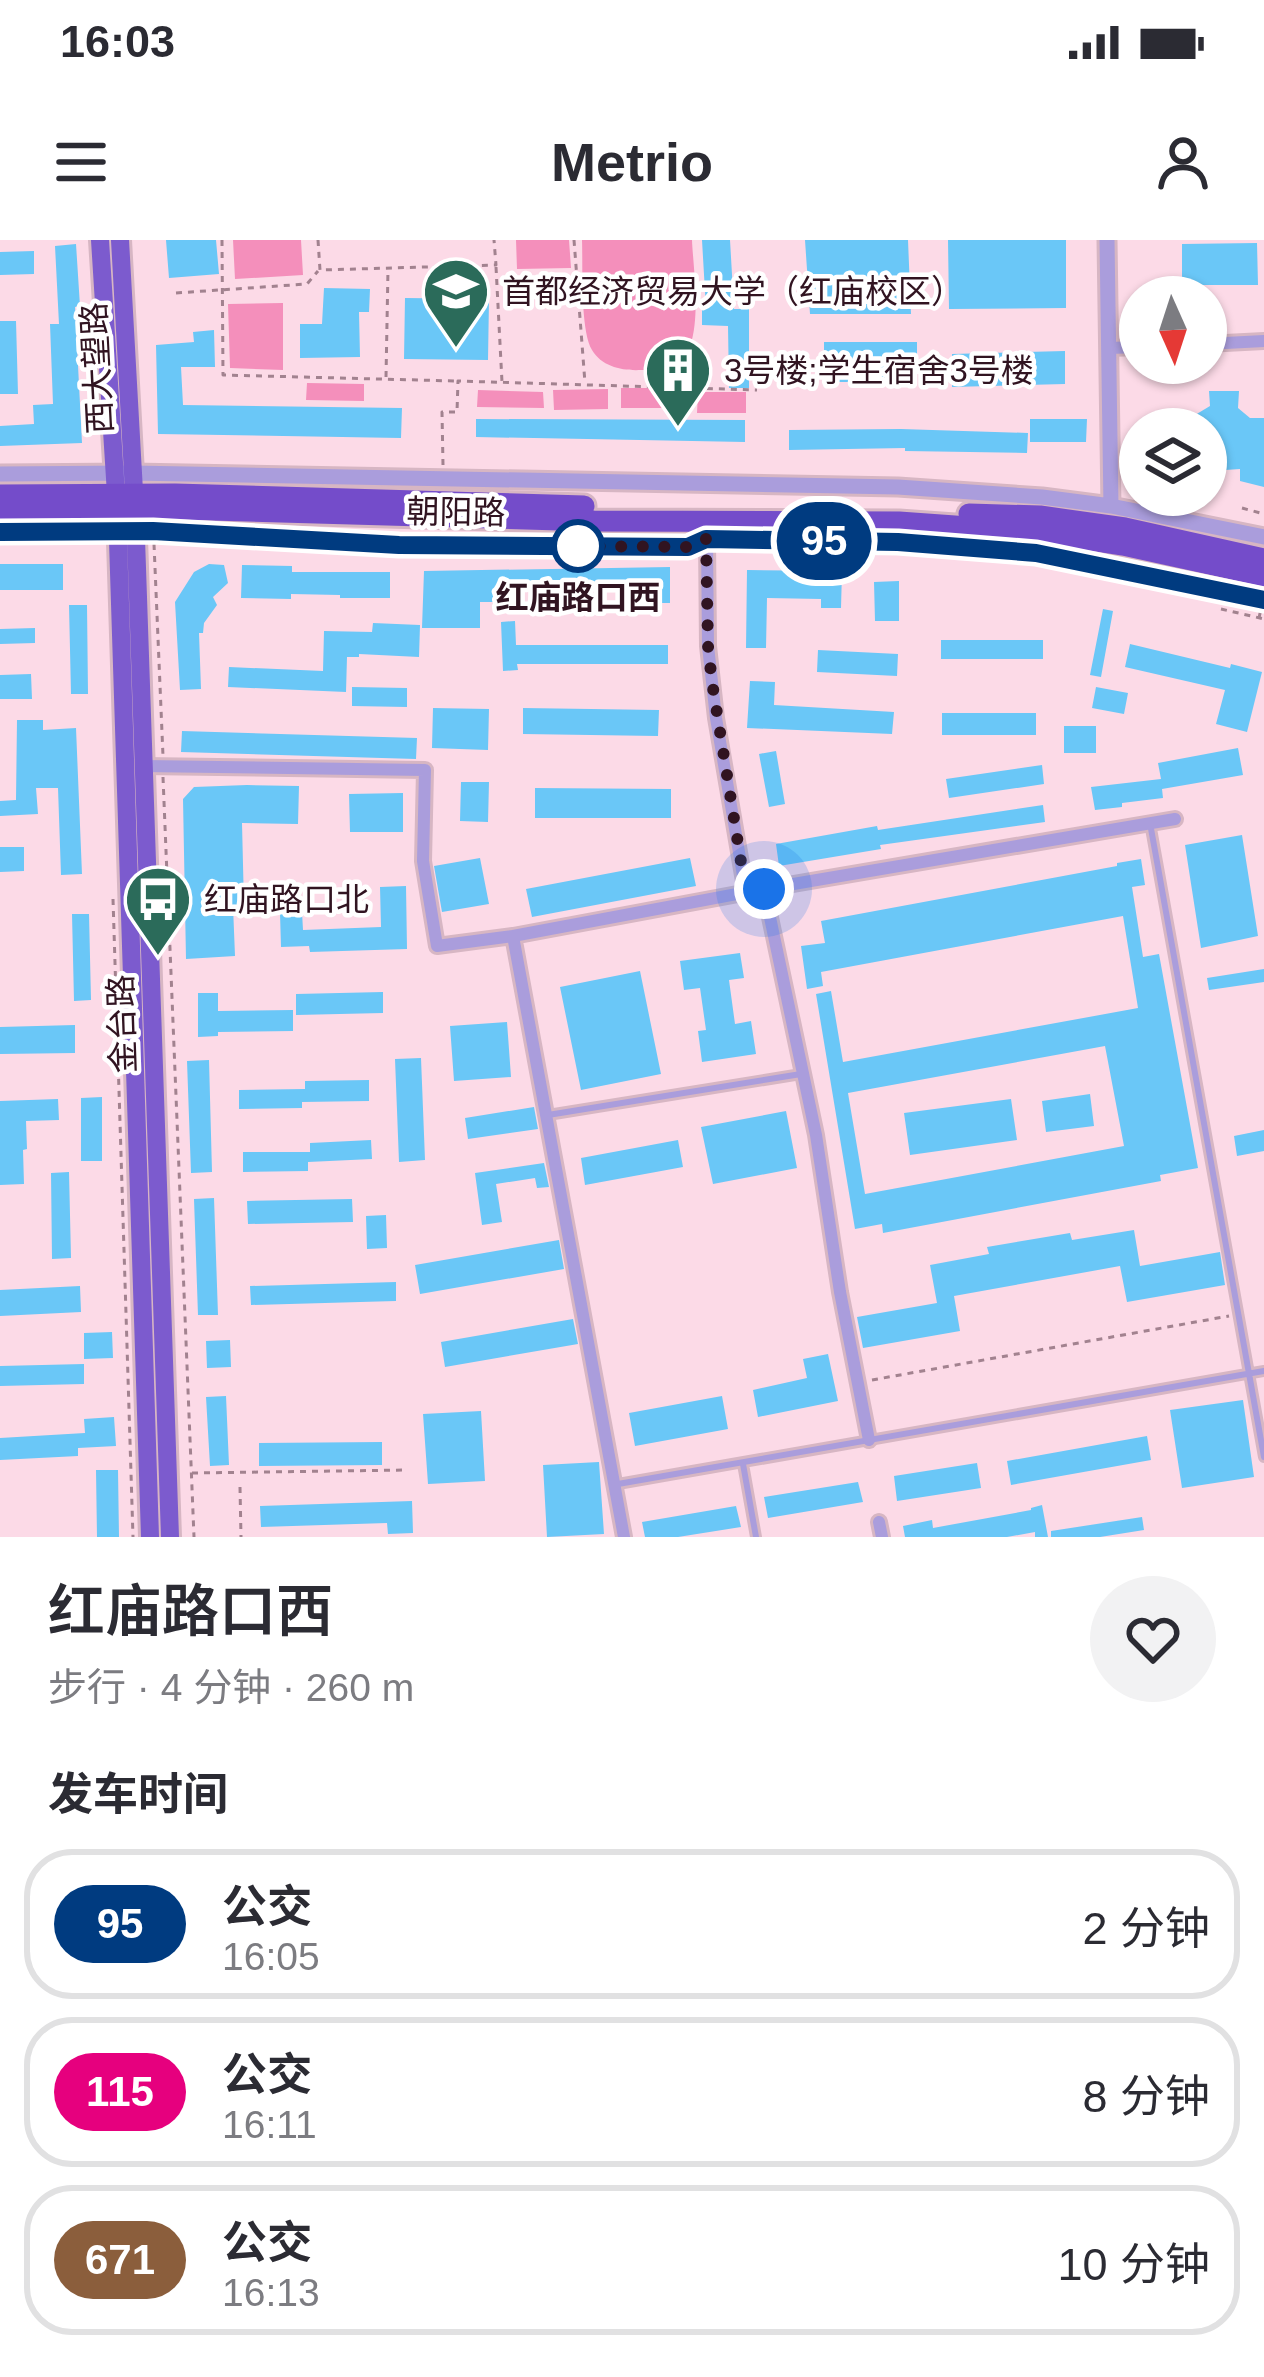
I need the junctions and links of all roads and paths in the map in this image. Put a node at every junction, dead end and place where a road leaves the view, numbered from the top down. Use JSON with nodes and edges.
{"nodes":[{"id":1,"x":100,"y":240,"type":"edge"},
{"id":2,"x":120,"y":240,"type":"edge"},
{"id":3,"x":222,"y":240,"type":"edge"},
{"id":4,"x":318,"y":240,"type":"edge"},
{"id":5,"x":494,"y":240,"type":"edge"},
{"id":6,"x":574,"y":240,"type":"edge"},
{"id":7,"x":1107,"y":240,"type":"edge"},
{"id":8,"x":496,"y":266,"type":"junction"},
{"id":9,"x":388,"y":268,"type":"junction"},
{"id":10,"x":320,"y":270,"type":"junction"},
{"id":11,"x":223,"y":290,"type":"junction"},
{"id":12,"x":176,"y":293,"type":"dead end"},
{"id":13,"x":1264,"y":341,"type":"edge"},
{"id":14,"x":1227,"y":343,"type":"edge"},
{"id":15,"x":1119,"y":347,"type":"edge"},
{"id":16,"x":1108,"y":348,"type":"junction"},
{"id":17,"x":386,"y":379,"type":"junction"},
{"id":18,"x":458,"y":381,"type":"junction"},
{"id":19,"x":502,"y":382,"type":"junction"},
{"id":20,"x":585,"y":385,"type":"junction"},
{"id":21,"x":757,"y":390,"type":"dead end"},
{"id":22,"x":0,"y":474,"type":"edge"},
{"id":23,"x":442,"y":479,"type":"junction"},
{"id":24,"x":0,"y":495,"type":"edge"},
{"id":25,"x":128,"y":505,"type":"junction"},
{"id":26,"x":1111,"y":506,"type":"junction"},
{"id":27,"x":1242,"y":508,"type":"dead end"},
{"id":28,"x":0,"y":511,"type":"edge"},
{"id":29,"x":1264,"y":514,"type":"edge"},
{"id":30,"x":1039,"y":524,"type":"junction"},
{"id":31,"x":0,"y":532,"type":"edge"},
{"id":32,"x":1264,"y":537,"type":"edge"},
{"id":33,"x":706,"y":539,"type":"junction"},
{"id":34,"x":1264,"y":559,"type":"edge"},
{"id":35,"x":1264,"y":576,"type":"edge"},
{"id":36,"x":1264,"y":597,"type":"edge"},
{"id":37,"x":1221,"y":609,"type":"dead end"},
{"id":38,"x":1261,"y":619,"type":"edge"},
{"id":39,"x":153,"y":766,"type":"junction"},
{"id":40,"x":1175,"y":819,"type":"dead end"},
{"id":41,"x":1150,"y":823,"type":"junction"},
{"id":42,"x":764,"y":889,"type":"junction"},
{"id":43,"x":112,"y":890,"type":"dead end"},
{"id":44,"x":746,"y":893,"type":"junction"},
{"id":45,"x":513,"y":936,"type":"junction"},
{"id":46,"x":801,"y":1074,"type":"junction"},
{"id":47,"x":544,"y":1116,"type":"junction"},
{"id":48,"x":1237,"y":1314,"type":"junction"},
{"id":49,"x":1264,"y":1371,"type":"edge"},
{"id":50,"x":1249,"y":1374,"type":"junction"},
{"id":51,"x":859,"y":1382,"type":"junction"},
{"id":52,"x":869,"y":1440,"type":"junction"},
{"id":53,"x":1264,"y":1457,"type":"edge"},
{"id":54,"x":743,"y":1464,"type":"junction"},
{"id":55,"x":406,"y":1470,"type":"dead end"},
{"id":56,"x":192,"y":1473,"type":"junction"},
{"id":57,"x":615,"y":1485,"type":"junction"},
{"id":58,"x":240,"y":1486,"type":"dead end"},
{"id":59,"x":133,"y":1537,"type":"edge"},
{"id":60,"x":150,"y":1537,"type":"edge"},
{"id":61,"x":170,"y":1537,"type":"edge"},
{"id":62,"x":194,"y":1537,"type":"edge"},
{"id":63,"x":241,"y":1537,"type":"edge"},
{"id":64,"x":624,"y":1537,"type":"edge"},
{"id":65,"x":756,"y":1537,"type":"edge"}],
"edges":[{"from":1,"to":25,"type":"main road","name":"西大望路"},
{"from":2,"to":25,"type":"main road","name":"西大望路"},
{"from":3,"to":11,"type":"path"},
{"from":4,"to":10,"type":"path"},
{"from":5,"to":8,"type":"path"},
{"from":6,"to":20,"type":"path"},
{"from":7,"to":16,"type":"street"},
{"from":8,"to":9,"type":"path"},
{"from":8,"to":19,"type":"path"},
{"from":9,"to":10,"type":"path"},
{"from":9,"to":17,"type":"path"},
{"from":10,"to":11,"type":"path"},
{"from":11,"to":12,"type":"path"},
{"from":11,"to":17,"type":"path"},
{"from":13,"to":14,"type":"street"},
{"from":15,"to":16,"type":"street"},
{"from":16,"to":26,"type":"street"},
{"from":17,"to":18,"type":"path"},
{"from":18,"to":19,"type":"path"},
{"from":18,"to":23,"type":"path"},
{"from":19,"to":20,"type":"path"},
{"from":20,"to":21,"type":"path"},
{"from":22,"to":25,"type":"street","name":"朝阳路"},
{"from":23,"to":25,"type":"street","name":"朝阳路"},
{"from":23,"to":30,"type":"street","name":"朝阳路"},
{"from":24,"to":25,"type":"highway","name":"朝阳路"},
{"from":25,"to":28,"type":"highway","name":"朝阳路"},
{"from":25,"to":30,"type":"highway","name":"朝阳路"},
{"from":25,"to":31,"type":"street","name":"朝阳路"},
{"from":25,"to":33,"type":"street","name":"朝阳路"},
{"from":25,"to":39,"type":"main road","name":"金台路"},
{"from":25,"to":39,"type":"path"},
{"from":25,"to":60,"type":"main road","name":"金台路"},
{"from":26,"to":30,"type":"street","name":"朝阳路"},
{"from":26,"to":32,"type":"street","name":"朝阳路"},
{"from":27,"to":29,"type":"path"},
{"from":30,"to":33,"type":"street","name":"朝阳路"},
{"from":30,"to":34,"type":"highway","name":"朝阳路"},
{"from":30,"to":35,"type":"highway","name":"朝阳路"},
{"from":30,"to":36,"type":"street","name":"朝阳路"},
{"from":33,"to":44,"type":"street"},
{"from":36,"to":38,"type":"path","bridge":true},
{"from":37,"to":38,"type":"path"},
{"from":39,"to":45,"type":"street"},
{"from":39,"to":56,"type":"path"},
{"from":39,"to":61,"type":"main road","name":"金台路"},
{"from":40,"to":41,"type":"street"},
{"from":41,"to":42,"type":"street"},
{"from":41,"to":48,"type":"lane"},
{"from":42,"to":44,"type":"street"},
{"from":42,"to":46,"type":"street"},
{"from":43,"to":59,"type":"path"},
{"from":44,"to":45,"type":"street"},
{"from":45,"to":47,"type":"street"},
{"from":46,"to":47,"type":"lane"},
{"from":46,"to":51,"type":"street"},
{"from":47,"to":57,"type":"street"},
{"from":48,"to":50,"type":"lane"},
{"from":48,"to":51,"type":"path"},
{"from":49,"to":50,"type":"lane"},
{"from":50,"to":52,"type":"lane"},
{"from":50,"to":53,"type":"lane"},
{"from":51,"to":52,"type":"street"},
{"from":52,"to":54,"type":"lane"},
{"from":54,"to":57,"type":"lane"},
{"from":54,"to":65,"type":"lane"},
{"from":55,"to":56,"type":"path"},
{"from":56,"to":62,"type":"path"},
{"from":57,"to":64,"type":"street"},
{"from":58,"to":63,"type":"path"}]}
